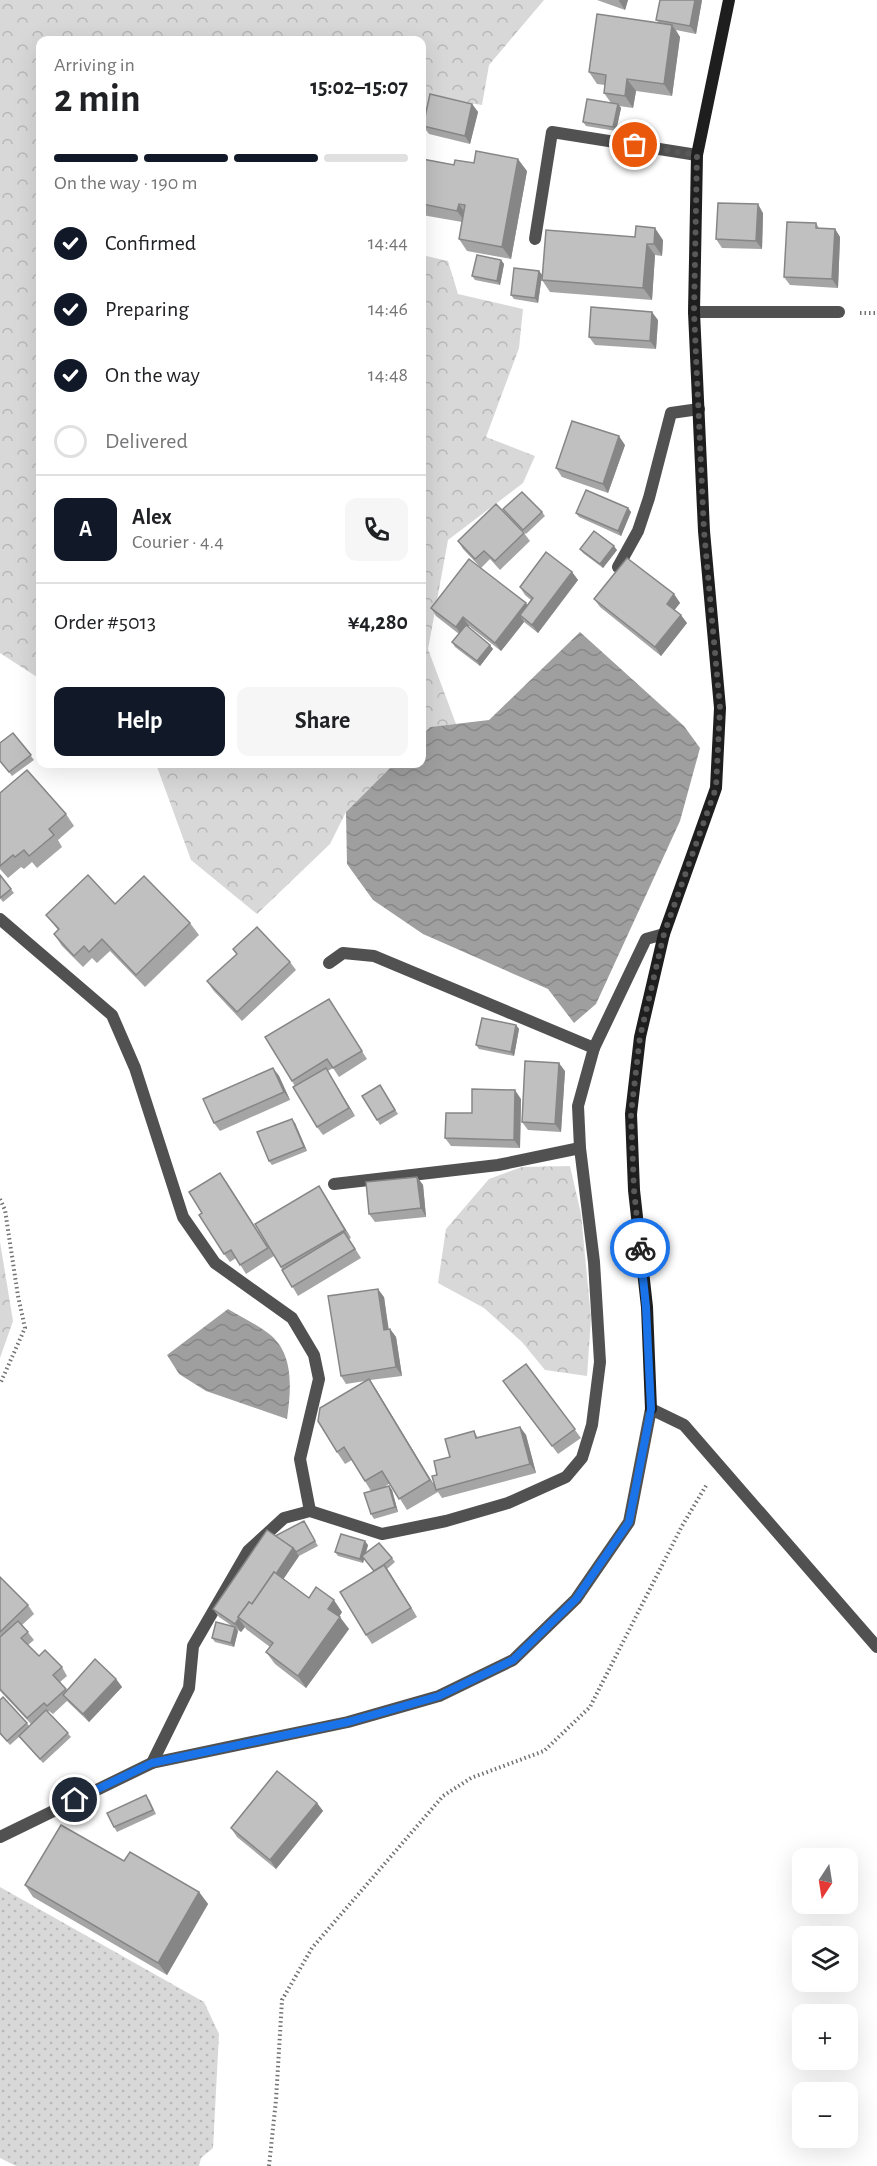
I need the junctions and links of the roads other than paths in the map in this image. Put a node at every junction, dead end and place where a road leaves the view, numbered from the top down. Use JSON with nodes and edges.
{"nodes":[{"id":1,"x":729,"y":0,"type":"edge"},
{"id":2,"x":697,"y":155,"type":"junction"},
{"id":3,"x":535,"y":239,"type":"dead end"},
{"id":4,"x":694,"y":312,"type":"junction"},
{"id":5,"x":839,"y":312,"type":"dead end"},
{"id":6,"x":699,"y":409,"type":"junction"},
{"id":7,"x":618,"y":567,"type":"edge"},
{"id":8,"x":0,"y":919,"type":"edge"},
{"id":9,"x":664,"y":934,"type":"junction"},
{"id":10,"x":329,"y":963,"type":"dead end"},
{"id":11,"x":594,"y":1048,"type":"junction"},
{"id":12,"x":579,"y":1148,"type":"junction"},
{"id":13,"x":334,"y":1184,"type":"dead end"},
{"id":14,"x":651,"y":1409,"type":"junction"},
{"id":15,"x":310,"y":1511,"type":"junction"},
{"id":16,"x":877,"y":1647,"type":"edge"},
{"id":17,"x":152,"y":1763,"type":"junction"},
{"id":18,"x":0,"y":1837,"type":"edge"}],
"edges":[{"from":1,"to":2,"type":"street"},
{"from":2,"to":3,"type":"street"},
{"from":2,"to":4,"type":"street"},
{"from":4,"to":5,"type":"street"},
{"from":4,"to":6,"type":"street"},
{"from":6,"to":7,"type":"street"},
{"from":6,"to":9,"type":"street"},
{"from":8,"to":15,"type":"street"},
{"from":9,"to":11,"type":"street"},
{"from":9,"to":14,"type":"street"},
{"from":10,"to":11,"type":"street"},
{"from":11,"to":12,"type":"street"},
{"from":12,"to":13,"type":"street"},
{"from":12,"to":15,"type":"street"},
{"from":14,"to":16,"type":"street"},
{"from":14,"to":17,"type":"street"},
{"from":15,"to":17,"type":"street"},
{"from":17,"to":18,"type":"street"}]}
